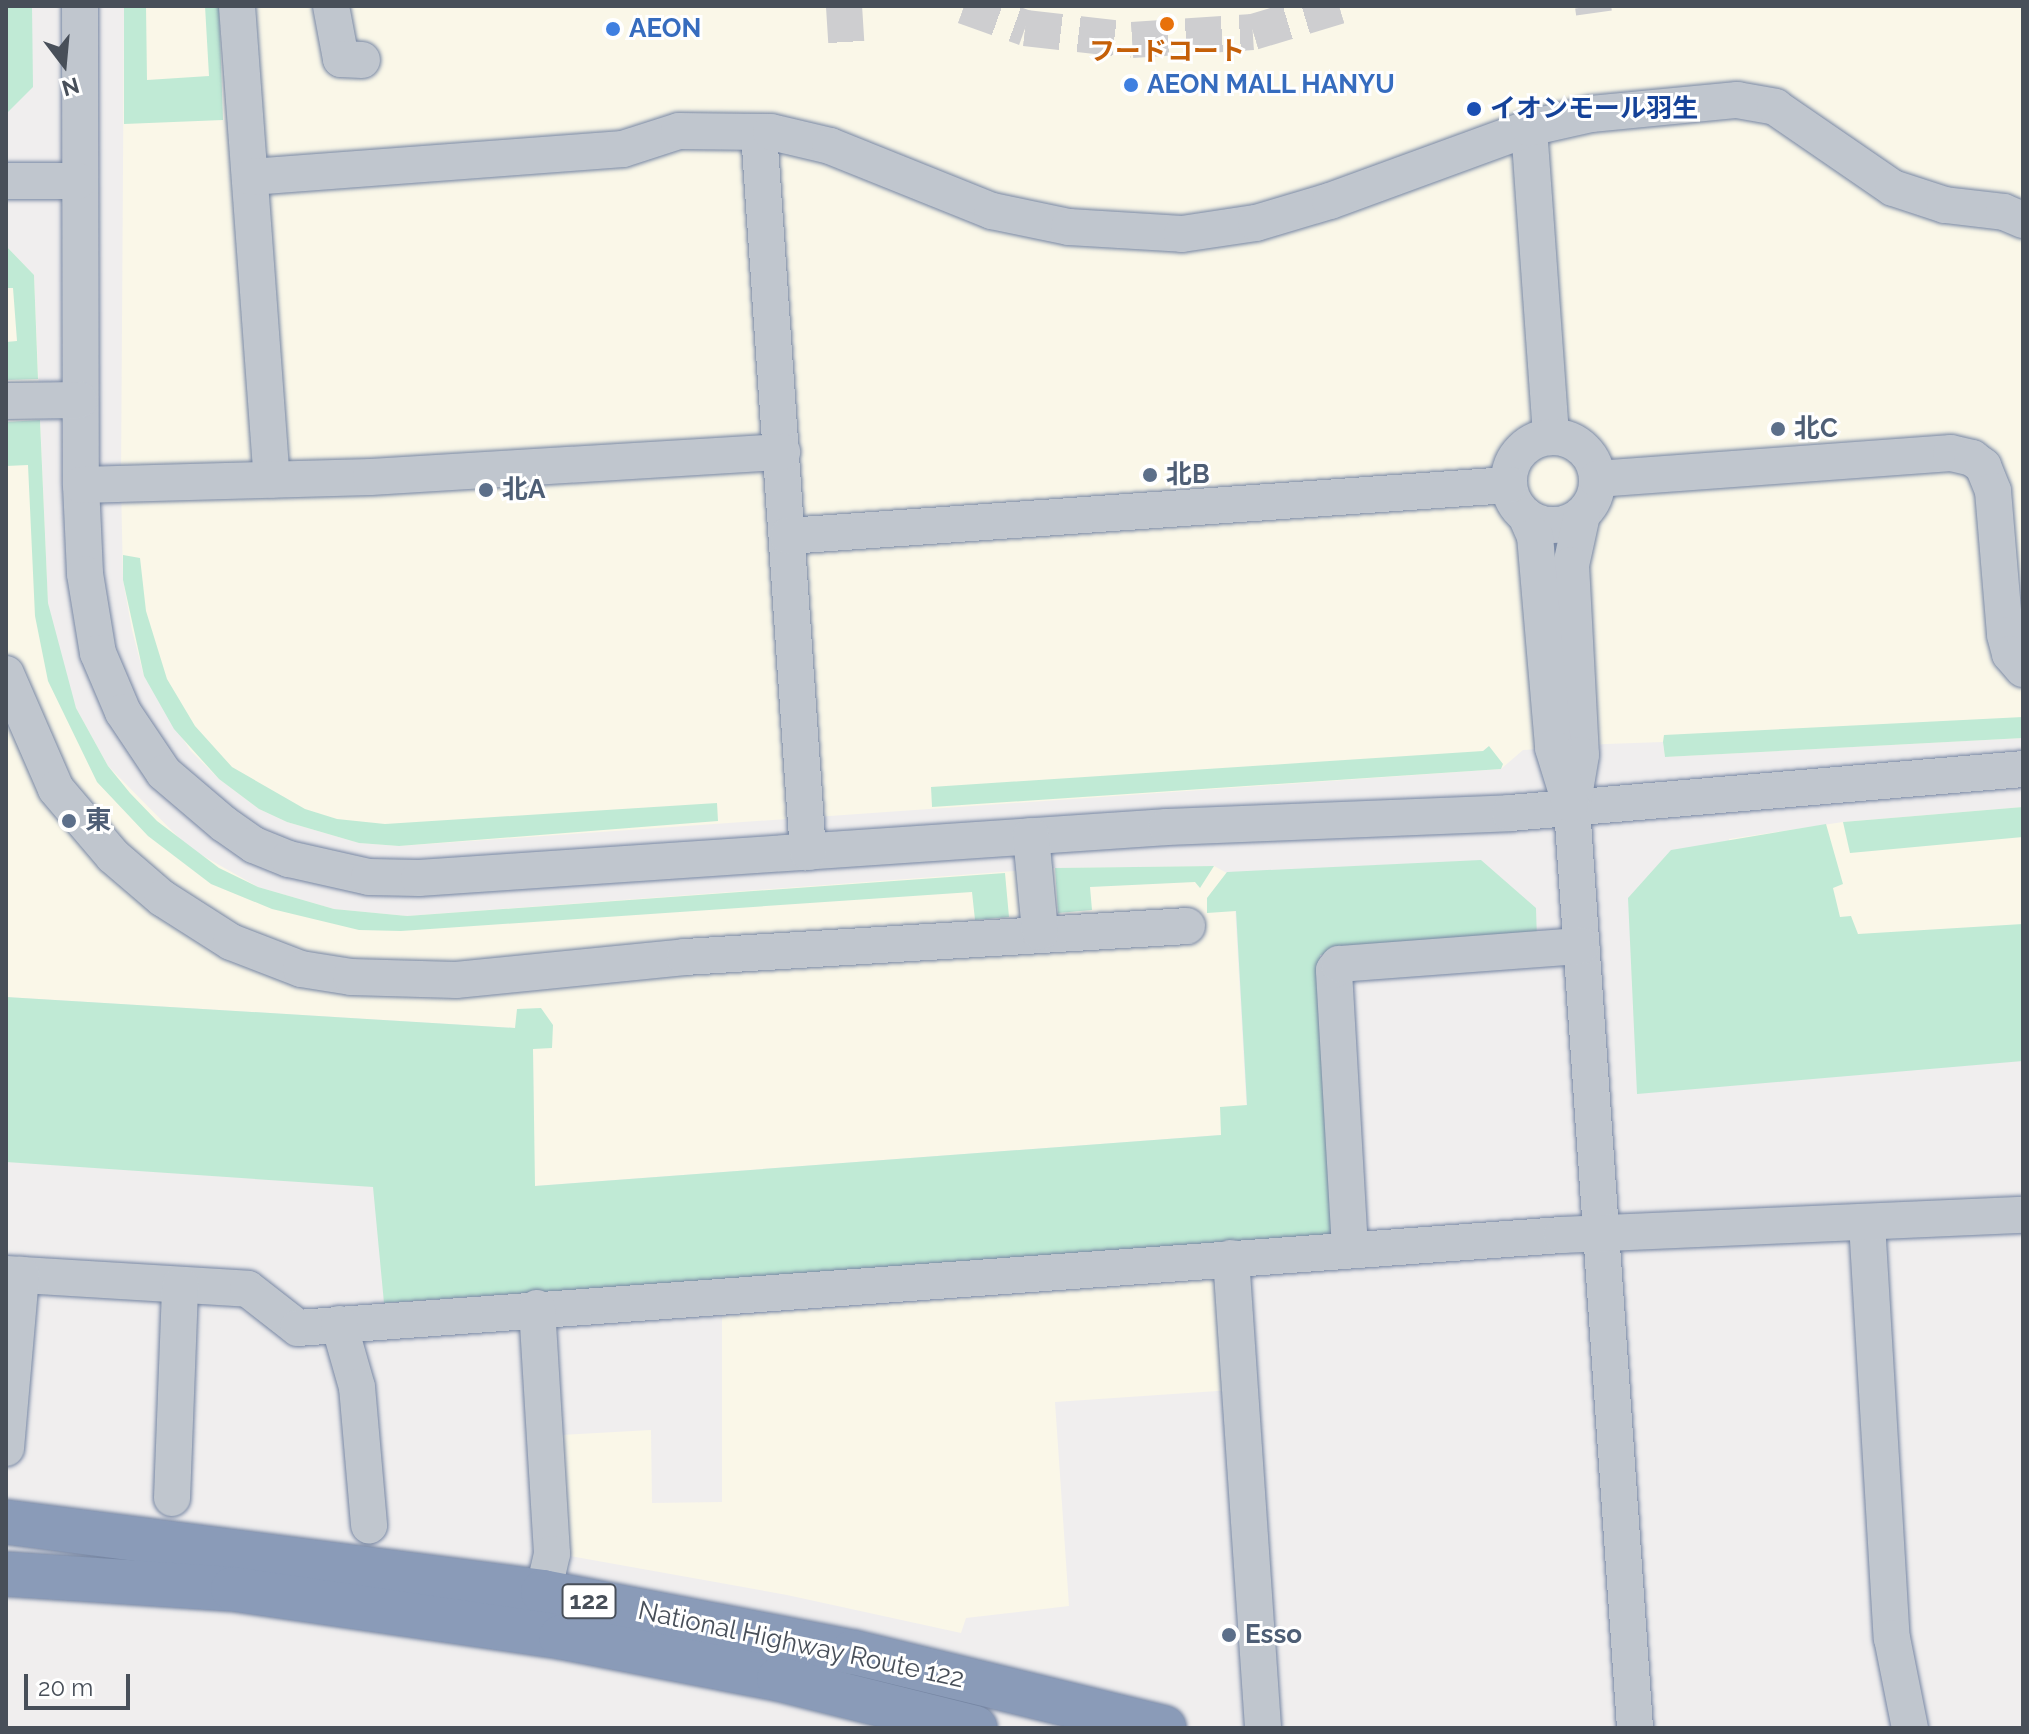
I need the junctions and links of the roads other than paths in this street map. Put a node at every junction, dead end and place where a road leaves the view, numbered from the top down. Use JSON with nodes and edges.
{"nodes":[{"id":1,"x":80,"y":6,"type":"edge"},
{"id":2,"x":237,"y":6,"type":"edge"},
{"id":3,"x":331,"y":6,"type":"edge"},
{"id":4,"x":362,"y":60,"type":"dead end"},
{"id":5,"x":1529,"y":128,"type":"junction"},
{"id":6,"x":759,"y":132,"type":"junction"},
{"id":7,"x":251,"y":177,"type":"junction"},
{"id":8,"x":6,"y":181,"type":"edge"},
{"id":9,"x":78,"y":181,"type":"junction"},
{"id":10,"x":2023,"y":220,"type":"edge"},
{"id":11,"x":79,"y":400,"type":"junction"},
{"id":12,"x":6,"y":401,"type":"edge"},
{"id":13,"x":1551,"y":437,"type":"junction"},
{"id":14,"x":782,"y":452,"type":"junction"},
{"id":15,"x":1597,"y":479,"type":"junction"},
{"id":16,"x":272,"y":480,"type":"junction"},
{"id":17,"x":81,"y":485,"type":"junction"},
{"id":18,"x":1509,"y":485,"type":"junction"},
{"id":19,"x":1582,"y":515,"type":"junction"},
{"id":20,"x":1526,"y":516,"type":"junction"},
{"id":21,"x":788,"y":536,"type":"junction"},
{"id":22,"x":2023,"y":669,"type":"edge"},
{"id":23,"x":6,"y":674,"type":"edge"},
{"id":24,"x":2023,"y":769,"type":"edge"},
{"id":25,"x":1572,"y":808,"type":"junction"},
{"id":26,"x":1031,"y":836,"type":"junction"},
{"id":27,"x":808,"y":852,"type":"junction"},
{"id":28,"x":1187,"y":926,"type":"dead end"},
{"id":29,"x":1040,"y":932,"type":"junction"},
{"id":30,"x":1581,"y":946,"type":"junction"},
{"id":31,"x":2023,"y":1215,"type":"edge"},
{"id":32,"x":1867,"y":1223,"type":"junction"},
{"id":33,"x":1602,"y":1235,"type":"junction"},
{"id":34,"x":1350,"y":1249,"type":"junction"},
{"id":35,"x":1231,"y":1258,"type":"junction"},
{"id":36,"x":13,"y":1274,"type":"edge"},
{"id":37,"x":180,"y":1285,"type":"junction"},
{"id":38,"x":537,"y":1308,"type":"junction"},
{"id":39,"x":339,"y":1324,"type":"junction"},
{"id":40,"x":6,"y":1448,"type":"edge"},
{"id":41,"x":172,"y":1498,"type":"dead end"},
{"id":42,"x":6,"y":1522,"type":"edge"},
{"id":43,"x":369,"y":1525,"type":"dead end"},
{"id":44,"x":6,"y":1574,"type":"edge"},
{"id":45,"x":543,"y":1592,"type":"junction"},
{"id":46,"x":879,"y":1716,"type":"edge"},
{"id":47,"x":975,"y":1728,"type":"edge"},
{"id":48,"x":1164,"y":1728,"type":"edge"},
{"id":49,"x":1263,"y":1728,"type":"edge"},
{"id":50,"x":1635,"y":1728,"type":"edge"},
{"id":51,"x":1910,"y":1728,"type":"edge"}],
"edges":[{"from":1,"to":9,"type":"street"},
{"from":2,"to":7,"type":"street"},
{"from":3,"to":4,"type":"street"},
{"from":5,"to":6,"type":"street"},
{"from":5,"to":10,"type":"street"},
{"from":5,"to":13,"type":"street"},
{"from":6,"to":7,"type":"street"},
{"from":6,"to":14,"type":"street"},
{"from":7,"to":16,"type":"street"},
{"from":8,"to":9,"type":"street"},
{"from":9,"to":11,"type":"street"},
{"from":11,"to":12,"type":"street"},
{"from":11,"to":17,"type":"street"},
{"from":13,"to":15,"type":"street"},
{"from":13,"to":18,"type":"street"},
{"from":14,"to":16,"type":"street"},
{"from":14,"to":21,"type":"street"},
{"from":15,"to":19,"type":"street"},
{"from":15,"to":22,"type":"street"},
{"from":16,"to":17,"type":"street"},
{"from":17,"to":27,"type":"street"},
{"from":18,"to":20,"type":"street"},
{"from":18,"to":21,"type":"street"},
{"from":19,"to":20,"type":"street"},
{"from":19,"to":25,"type":"street"},
{"from":20,"to":25,"type":"street"},
{"from":21,"to":27,"type":"street"},
{"from":23,"to":29,"type":"street"},
{"from":24,"to":25,"type":"street"},
{"from":25,"to":26,"type":"street"},
{"from":25,"to":30,"type":"street"},
{"from":26,"to":27,"type":"street"},
{"from":26,"to":29,"type":"street"},
{"from":28,"to":29,"type":"street"},
{"from":30,"to":33,"type":"street"},
{"from":30,"to":34,"type":"street"},
{"from":31,"to":32,"type":"street"},
{"from":32,"to":33,"type":"street"},
{"from":32,"to":51,"type":"street"},
{"from":33,"to":34,"type":"street"},
{"from":33,"to":50,"type":"street"},
{"from":34,"to":35,"type":"street"},
{"from":35,"to":38,"type":"street"},
{"from":35,"to":49,"type":"street"},
{"from":36,"to":37,"type":"street"},
{"from":36,"to":40,"type":"street"},
{"from":37,"to":39,"type":"street"},
{"from":37,"to":41,"type":"street"},
{"from":38,"to":39,"type":"street"},
{"from":38,"to":45,"type":"street"},
{"from":39,"to":43,"type":"street"},
{"from":42,"to":45,"type":"highway","name":"National Highway Route 122","number":"122"},
{"from":44,"to":46,"type":"highway","name":"National Highway Route 122","number":"122"},
{"from":45,"to":48,"type":"highway","name":"National Highway Route 122","number":"122"},
{"from":46,"to":47,"type":"highway","name":"National Highway Route 122","number":"122"}]}
